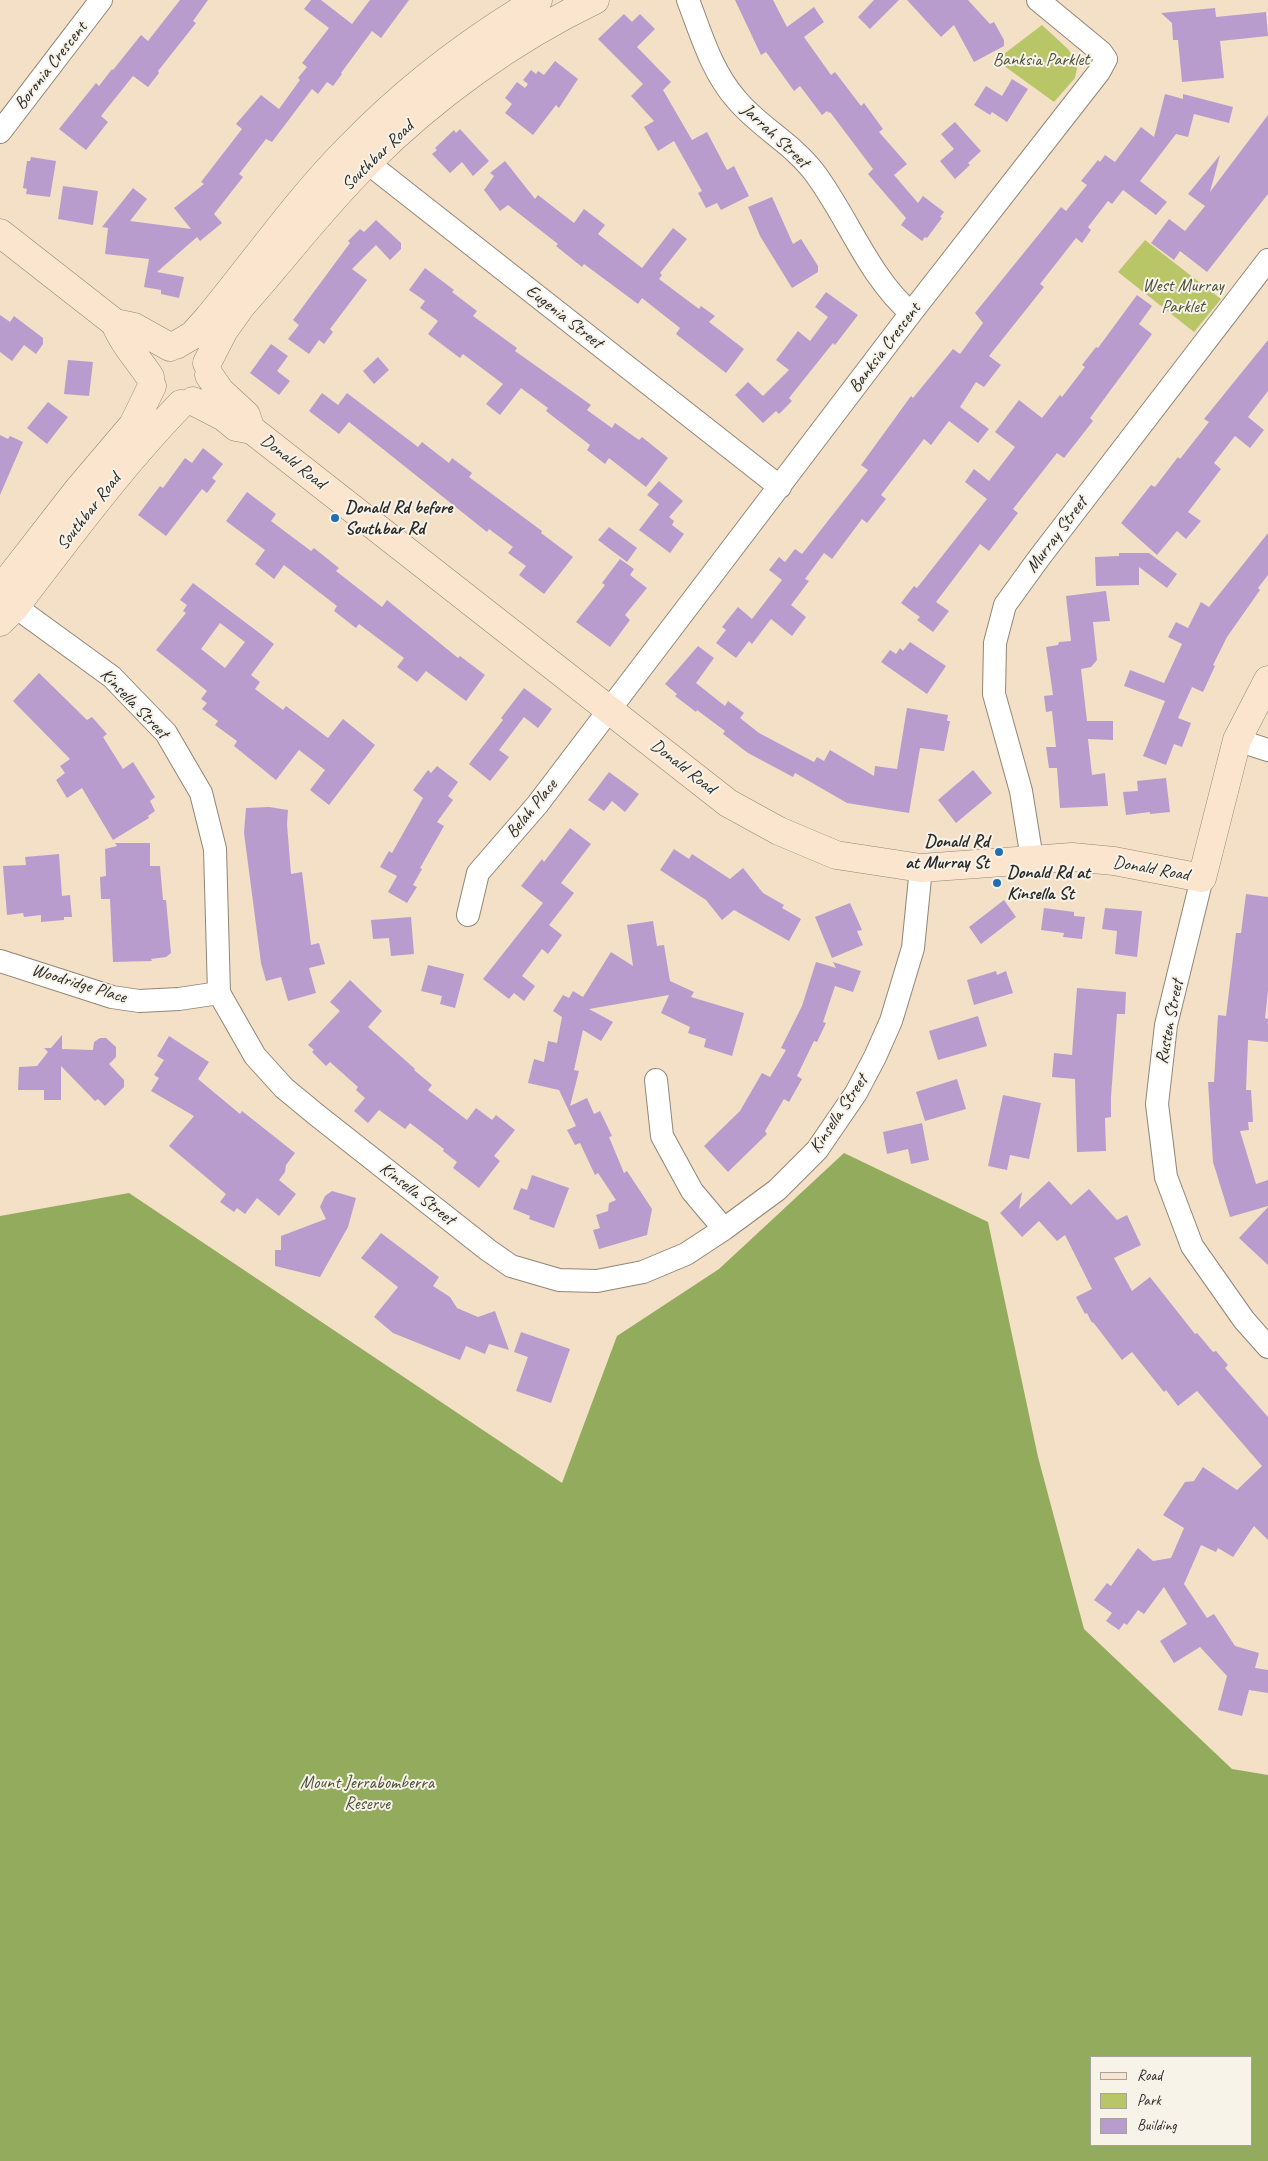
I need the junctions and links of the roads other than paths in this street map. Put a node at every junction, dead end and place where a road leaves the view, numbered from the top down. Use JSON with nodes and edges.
{"nodes":[{"id":1,"x":102,"y":0,"type":"edge"},
{"id":2,"x":538,"y":0,"type":"edge"},
{"id":3,"x":688,"y":0,"type":"edge"},
{"id":4,"x":1038,"y":0,"type":"edge"},
{"id":5,"x":592,"y":1,"type":"edge"},
{"id":6,"x":0,"y":132,"type":"edge"},
{"id":7,"x":358,"y":155,"type":"junction"},
{"id":8,"x":0,"y":233,"type":"edge"},
{"id":9,"x":1268,"y":260,"type":"edge"},
{"id":10,"x":912,"y":313,"type":"junction"},
{"id":11,"x":115,"y":324,"type":"junction"},
{"id":12,"x":173,"y":346,"type":"junction"},
{"id":13,"x":208,"y":369,"type":"junction"},
{"id":14,"x":151,"y":381,"type":"junction"},
{"id":15,"x":187,"y":403,"type":"junction"},
{"id":16,"x":252,"y":430,"type":"junction"},
{"id":17,"x":780,"y":487,"type":"junction"},
{"id":18,"x":4,"y":604,"type":"edge"},
{"id":19,"x":1268,"y":680,"type":"edge"},
{"id":20,"x":609,"y":709,"type":"junction"},
{"id":21,"x":1237,"y":740,"type":"junction"},
{"id":22,"x":1268,"y":750,"type":"edge"},
{"id":23,"x":1032,"y":859,"type":"junction"},
{"id":24,"x":920,"y":868,"type":"junction"},
{"id":25,"x":1202,"y":878,"type":"junction"},
{"id":26,"x":468,"y":915,"type":"dead end"},
{"id":27,"x":0,"y":961,"type":"edge"},
{"id":28,"x":219,"y":992,"type":"junction"},
{"id":29,"x":656,"y":1080,"type":"dead end"},
{"id":30,"x":724,"y":1229,"type":"junction"},
{"id":31,"x":1268,"y":1347,"type":"edge"}],
"edges":[{"from":1,"to":6,"type":"street","name":"Boronia Crescent"},
{"from":2,"to":7,"type":"street","name":"Southbar Road"},
{"from":3,"to":10,"type":"street","name":"Jarrah Street"},
{"from":4,"to":10,"type":"street","name":"Banksia Crescent"},
{"from":5,"to":7,"type":"street","name":"Southbar Road"},
{"from":7,"to":12,"type":"street","name":"Southbar Road"},
{"from":7,"to":13,"type":"street","name":"Southbar Road"},
{"from":7,"to":17,"type":"street","name":"Eugenia Street"},
{"from":8,"to":11,"type":"street"},
{"from":9,"to":23,"type":"street","name":"Murray Street"},
{"from":10,"to":17,"type":"street","name":"Banksia Crescent"},
{"from":11,"to":12,"type":"street"},
{"from":11,"to":14,"type":"street"},
{"from":12,"to":13,"type":"street"},
{"from":12,"to":14,"type":"street"},
{"from":13,"to":15,"type":"street"},
{"from":13,"to":16,"type":"street","name":"Donald Road"},
{"from":14,"to":15,"type":"street"},
{"from":14,"to":18,"type":"street","name":"Southbar Road"},
{"from":15,"to":16,"type":"street","name":"Donald Road"},
{"from":15,"to":18,"type":"street","name":"Southbar Road"},
{"from":16,"to":20,"type":"street","name":"Donald Road"},
{"from":17,"to":20,"type":"street","name":"Banksia Crescent"},
{"from":18,"to":28,"type":"street","name":"Kinsella Street"},
{"from":19,"to":21,"type":"street","name":"Rusten Street"},
{"from":20,"to":24,"type":"street","name":"Donald Road"},
{"from":20,"to":26,"type":"street","name":"Belah Place"},
{"from":21,"to":22,"type":"street"},
{"from":21,"to":25,"type":"street","name":"Rusten Street"},
{"from":23,"to":24,"type":"street","name":"Donald Road"},
{"from":23,"to":25,"type":"street","name":"Donald Road"},
{"from":24,"to":30,"type":"street","name":"Kinsella Street"},
{"from":25,"to":31,"type":"street","name":"Rusten Street"},
{"from":27,"to":28,"type":"street","name":"Woodridge Place"},
{"from":28,"to":30,"type":"street","name":"Kinsella Street"},
{"from":29,"to":30,"type":"street"}]}
